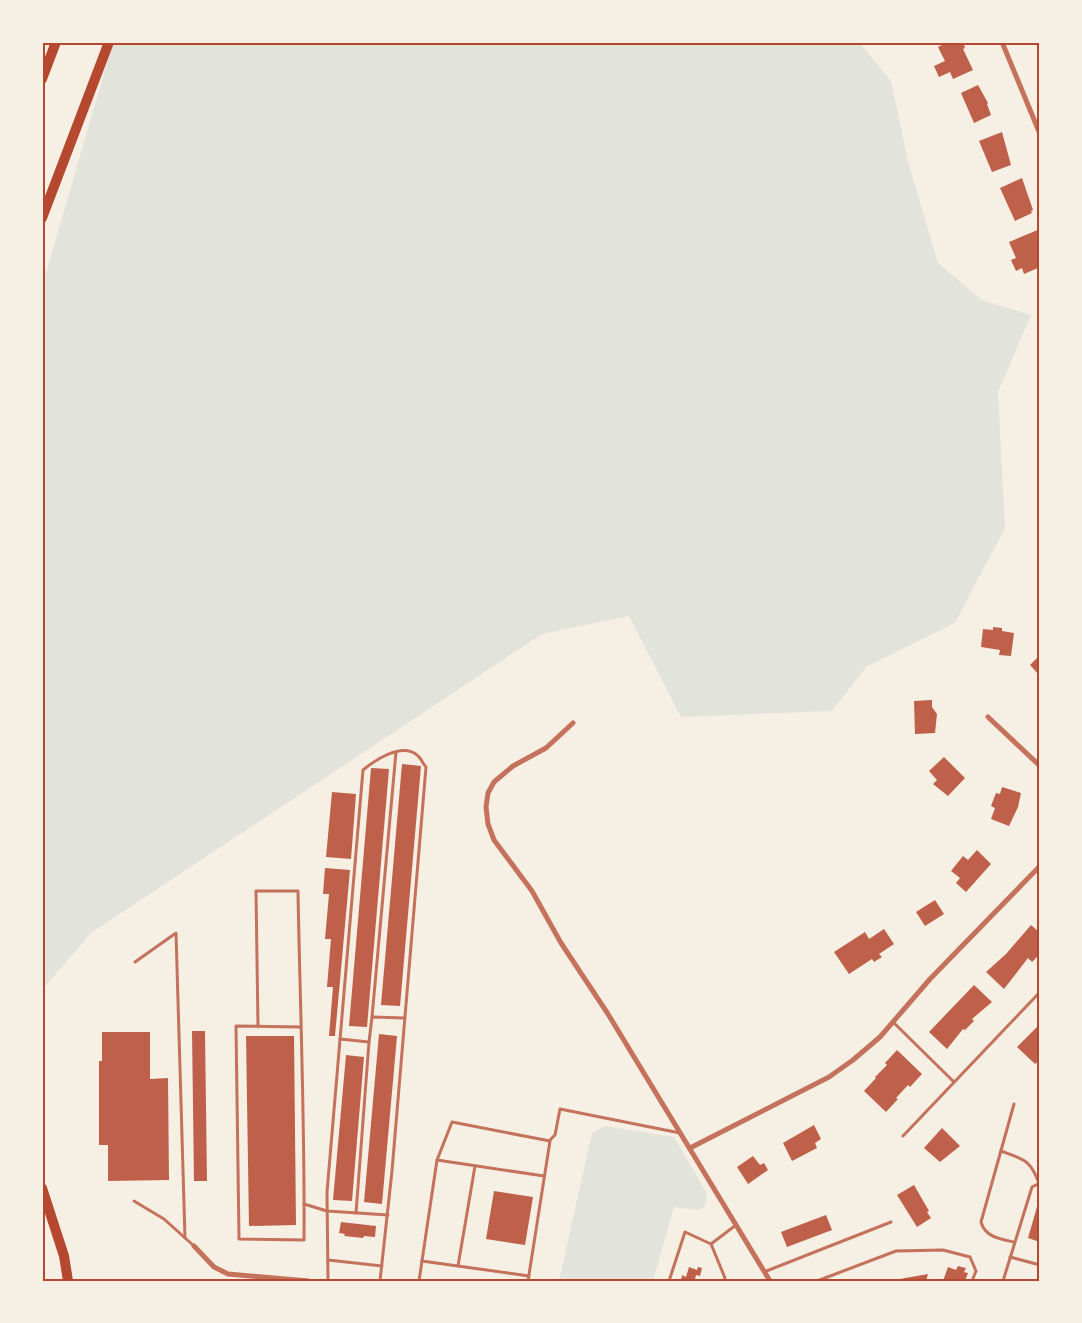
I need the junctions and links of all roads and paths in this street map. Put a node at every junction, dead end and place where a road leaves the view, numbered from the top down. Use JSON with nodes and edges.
{"nodes":[{"id":1,"x":56,"y":42,"type":"edge"},
{"id":2,"x":109,"y":42,"type":"edge"},
{"id":3,"x":1002,"y":42,"type":"edge"},
{"id":4,"x":42,"y":79,"type":"edge"},
{"id":5,"x":1040,"y":134,"type":"edge"},
{"id":6,"x":42,"y":218,"type":"edge"},
{"id":7,"x":988,"y":717,"type":"dead end"},
{"id":8,"x":573,"y":723,"type":"dead end"},
{"id":9,"x":396,"y":752,"type":"junction"},
{"id":10,"x":1040,"y":766,"type":"edge"},
{"id":11,"x":1040,"y":866,"type":"edge"},
{"id":12,"x":135,"y":962,"type":"dead end"},
{"id":13,"x":1040,"y":992,"type":"edge"},
{"id":14,"x":372,"y":1017,"type":"junction"},
{"id":15,"x":405,"y":1018,"type":"junction"},
{"id":16,"x":893,"y":1022,"type":"junction"},
{"id":17,"x":258,"y":1027,"type":"junction"},
{"id":18,"x":301,"y":1027,"type":"junction"},
{"id":19,"x":340,"y":1039,"type":"junction"},
{"id":20,"x":369,"y":1042,"type":"junction"},
{"id":21,"x":954,"y":1082,"type":"junction"},
{"id":22,"x":1014,"y":1104,"type":"dead end"},
{"id":23,"x":680,"y":1132,"type":"junction"},
{"id":24,"x":903,"y":1136,"type":"dead end"},
{"id":25,"x":549,"y":1141,"type":"junction"},
{"id":26,"x":690,"y":1148,"type":"junction"},
{"id":27,"x":1001,"y":1151,"type":"junction"},
{"id":28,"x":437,"y":1160,"type":"junction"},
{"id":29,"x":475,"y":1166,"type":"junction"},
{"id":30,"x":544,"y":1176,"type":"junction"},
{"id":31,"x":1039,"y":1183,"type":"edge"},
{"id":32,"x":42,"y":1188,"type":"edge"},
{"id":33,"x":134,"y":1201,"type":"dead end"},
{"id":34,"x":304,"y":1204,"type":"junction"},
{"id":35,"x":327,"y":1211,"type":"junction"},
{"id":36,"x":356,"y":1213,"type":"junction"},
{"id":37,"x":388,"y":1215,"type":"junction"},
{"id":38,"x":891,"y":1222,"type":"dead end"},
{"id":39,"x":737,"y":1224,"type":"junction"},
{"id":40,"x":185,"y":1238,"type":"junction"},
{"id":41,"x":1014,"y":1242,"type":"junction"},
{"id":42,"x":711,"y":1244,"type":"junction"},
{"id":43,"x":194,"y":1246,"type":"joint"},
{"id":44,"x":1010,"y":1257,"type":"junction"},
{"id":45,"x":328,"y":1260,"type":"junction"},
{"id":46,"x":422,"y":1261,"type":"junction"},
{"id":47,"x":1040,"y":1265,"type":"edge"},
{"id":48,"x":382,"y":1266,"type":"junction"},
{"id":49,"x":458,"y":1266,"type":"junction"},
{"id":50,"x":764,"y":1272,"type":"junction"},
{"id":51,"x":529,"y":1276,"type":"junction"},
{"id":52,"x":68,"y":1281,"type":"edge"},
{"id":53,"x":309,"y":1281,"type":"edge"},
{"id":54,"x":328,"y":1281,"type":"edge"},
{"id":55,"x":381,"y":1281,"type":"edge"},
{"id":56,"x":419,"y":1281,"type":"edge"},
{"id":57,"x":528,"y":1281,"type":"edge"},
{"id":58,"x":669,"y":1281,"type":"edge"},
{"id":59,"x":724,"y":1281,"type":"edge"},
{"id":60,"x":770,"y":1281,"type":"edge"},
{"id":61,"x":817,"y":1281,"type":"edge"},
{"id":62,"x":972,"y":1281,"type":"edge"},
{"id":63,"x":1003,"y":1281,"type":"edge"}],
"edges":[{"from":1,"to":4,"type":"highway"},
{"from":2,"to":6,"type":"highway"},
{"from":3,"to":5,"type":"street"},
{"from":7,"to":10,"type":"street"},
{"from":8,"to":23,"type":"street"},
{"from":9,"to":14,"type":"lane"},
{"from":9,"to":15,"type":"lane"},
{"from":9,"to":19,"type":"lane"},
{"from":11,"to":16,"type":"street"},
{"from":12,"to":40,"type":"lane"},
{"from":13,"to":21,"type":"lane"},
{"from":14,"to":15,"type":"lane"},
{"from":14,"to":20,"type":"lane"},
{"from":15,"to":37,"type":"lane"},
{"from":16,"to":21,"type":"lane"},
{"from":16,"to":26,"type":"street"},
{"from":17,"to":18,"type":"lane"},
{"from":17,"to":18,"type":"lane"},
{"from":17,"to":34,"type":"lane"},
{"from":18,"to":34,"type":"lane"},
{"from":19,"to":20,"type":"lane"},
{"from":19,"to":35,"type":"lane"},
{"from":20,"to":36,"type":"lane"},
{"from":21,"to":24,"type":"lane"},
{"from":22,"to":27,"type":"lane"},
{"from":23,"to":25,"type":"lane"},
{"from":23,"to":26,"type":"street"},
{"from":25,"to":28,"type":"lane"},
{"from":25,"to":30,"type":"lane"},
{"from":26,"to":39,"type":"street"},
{"from":27,"to":31,"type":"lane"},
{"from":27,"to":41,"type":"lane"},
{"from":28,"to":29,"type":"lane"},
{"from":28,"to":46,"type":"lane"},
{"from":29,"to":30,"type":"lane"},
{"from":29,"to":49,"type":"lane"},
{"from":30,"to":51,"type":"lane"},
{"from":31,"to":41,"type":"lane"},
{"from":32,"to":52,"type":"highway"},
{"from":33,"to":40,"type":"lane"},
{"from":34,"to":35,"type":"lane"},
{"from":35,"to":36,"type":"lane"},
{"from":35,"to":45,"type":"lane"},
{"from":36,"to":37,"type":"lane"},
{"from":37,"to":48,"type":"lane"},
{"from":38,"to":50,"type":"lane"},
{"from":39,"to":42,"type":"lane"},
{"from":39,"to":50,"type":"street"},
{"from":40,"to":43,"type":"lane"},
{"from":41,"to":44,"type":"lane"},
{"from":42,"to":58,"type":"lane"},
{"from":42,"to":59,"type":"lane"},
{"from":43,"to":53,"type":"street"},
{"from":44,"to":47,"type":"lane"},
{"from":44,"to":63,"type":"lane"},
{"from":45,"to":48,"type":"lane"},
{"from":45,"to":54,"type":"lane"},
{"from":46,"to":49,"type":"lane"},
{"from":46,"to":56,"type":"lane"},
{"from":48,"to":55,"type":"lane"},
{"from":49,"to":51,"type":"lane"},
{"from":50,"to":60,"type":"street"},
{"from":51,"to":57,"type":"lane"},
{"from":61,"to":62,"type":"lane"}]}
